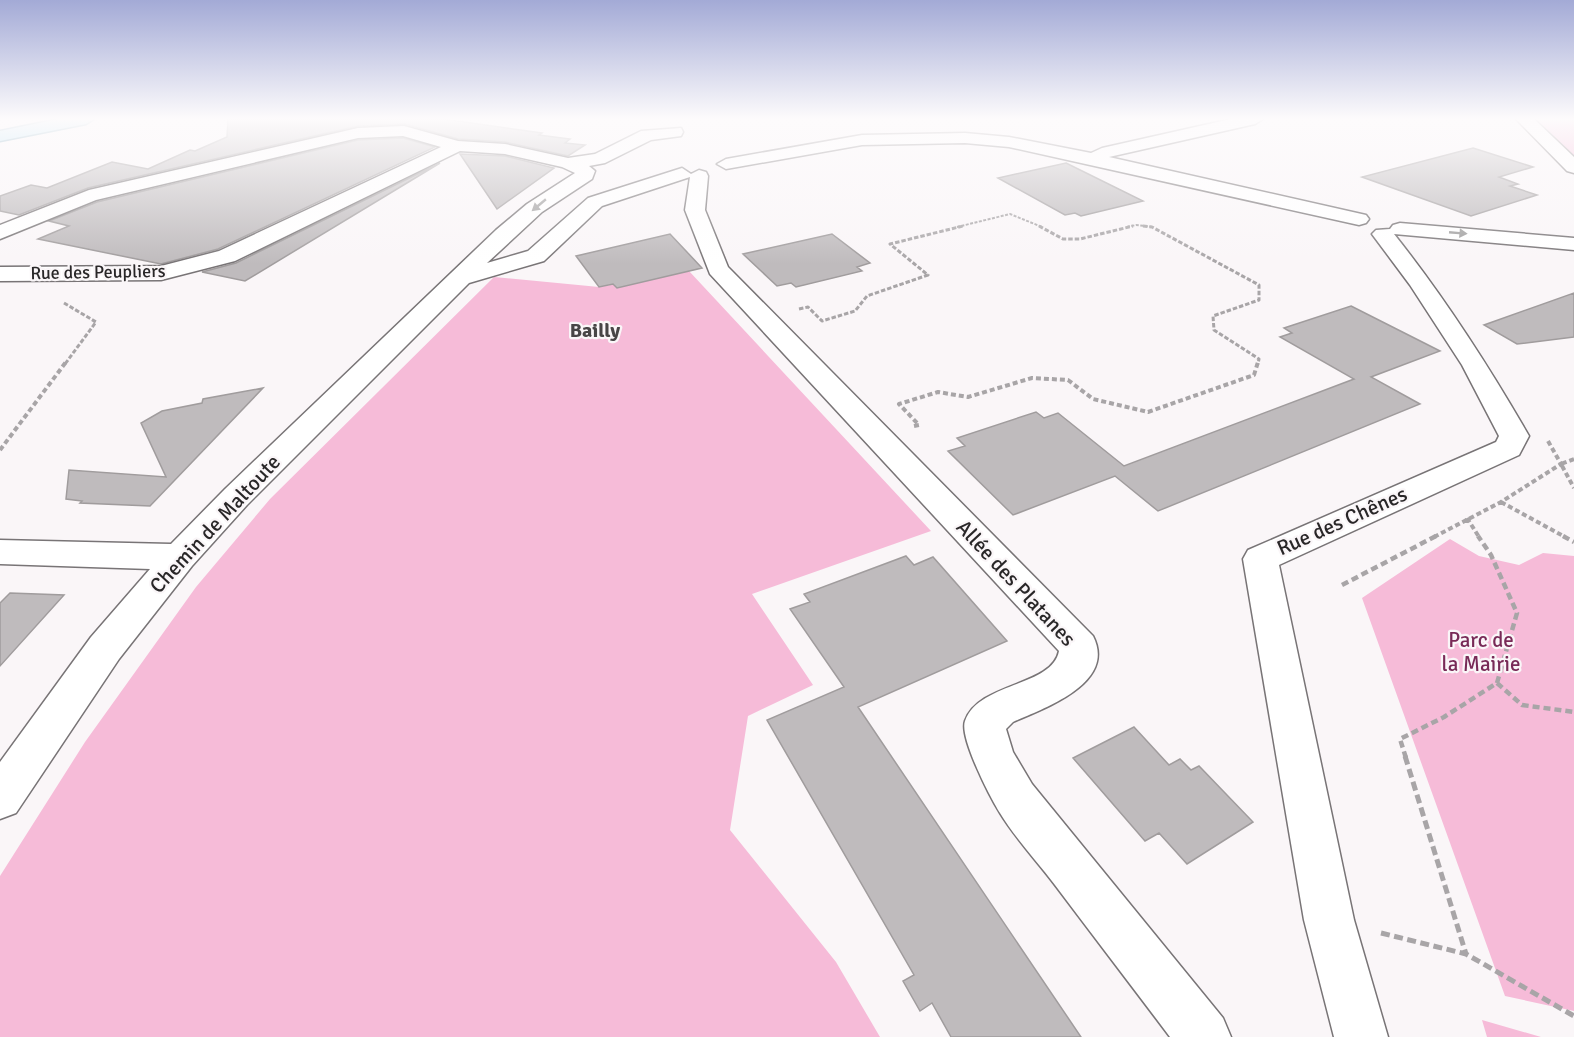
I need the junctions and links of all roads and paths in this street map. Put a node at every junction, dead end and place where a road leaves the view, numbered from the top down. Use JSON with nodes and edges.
{"nodes":[{"id":1,"x":211,"y":167,"type":"edge"},
{"id":2,"x":412,"y":167,"type":"edge"},
{"id":3,"x":578,"y":167,"type":"edge"},
{"id":4,"x":686,"y":167,"type":"edge"},
{"id":5,"x":698,"y":167,"type":"edge"},
{"id":6,"x":1129,"y":167,"type":"edge"},
{"id":7,"x":1380,"y":227,"type":"junction"},
{"id":8,"x":0,"y":234,"type":"edge"},
{"id":9,"x":1574,"y":244,"type":"edge"},
{"id":10,"x":0,"y":274,"type":"edge"},
{"id":11,"x":462,"y":278,"type":"junction"},
{"id":12,"x":62,"y":302,"type":"dead end"},
{"id":13,"x":763,"y":317,"type":"junction"},
{"id":14,"x":878,"y":436,"type":"junction"},
{"id":15,"x":0,"y":450,"type":"edge"},
{"id":16,"x":1574,"y":459,"type":"edge"},
{"id":17,"x":1561,"y":464,"type":"junction"},
{"id":18,"x":1574,"y":488,"type":"edge"},
{"id":19,"x":1501,"y":502,"type":"junction"},
{"id":20,"x":1467,"y":518,"type":"junction"},
{"id":21,"x":1574,"y":542,"type":"edge"},
{"id":22,"x":0,"y":552,"type":"edge"},
{"id":23,"x":180,"y":557,"type":"junction"},
{"id":24,"x":1342,"y":585,"type":"dead end"},
{"id":25,"x":1497,"y":683,"type":"junction"},
{"id":26,"x":1574,"y":712,"type":"edge"},
{"id":27,"x":0,"y":798,"type":"edge"},
{"id":28,"x":1329,"y":920,"type":"junction"},
{"id":29,"x":1466,"y":954,"type":"junction"},
{"id":30,"x":1574,"y":1016,"type":"edge"},
{"id":31,"x":1204,"y":1037,"type":"edge"},
{"id":32,"x":1361,"y":1037,"type":"edge"}],
"edges":[{"from":1,"to":8,"type":"street"},
{"from":2,"to":10,"type":"street","name":"Rue des Peupliers"},
{"from":3,"to":11,"type":"street","name":"Chemin de Maltoute","one_way":true},
{"from":4,"to":11,"type":"street","name":"Chemin de Maltoute"},
{"from":5,"to":13,"type":"street","name":"Allée des Platanes"},
{"from":6,"to":7,"type":"street","name":"Chemin de Maltoute"},
{"from":7,"to":9,"type":"street","name":"Chemin de Maltoute","one_way":true},
{"from":7,"to":28,"type":"street","name":"Rue des Chênes"},
{"from":11,"to":23,"type":"street","name":"Chemin de Maltoute"},
{"from":12,"to":15,"type":"path"},
{"from":13,"to":14,"type":"street","name":"Allée des Platanes"},
{"from":13,"to":14,"type":"path"},
{"from":14,"to":31,"type":"street","name":"Allée des Platanes"},
{"from":16,"to":17,"type":"path"},
{"from":17,"to":18,"type":"path"},
{"from":17,"to":19,"type":"path"},
{"from":19,"to":20,"type":"path"},
{"from":19,"to":21,"type":"path"},
{"from":20,"to":24,"type":"path"},
{"from":20,"to":25,"type":"path"},
{"from":22,"to":23,"type":"street"},
{"from":23,"to":27,"type":"street","name":"Chemin de Maltoute"},
{"from":25,"to":26,"type":"path"},
{"from":25,"to":29,"type":"path"},
{"from":28,"to":29,"type":"path"},
{"from":28,"to":32,"type":"street","name":"Rue des Chênes"},
{"from":29,"to":30,"type":"path"}]}
